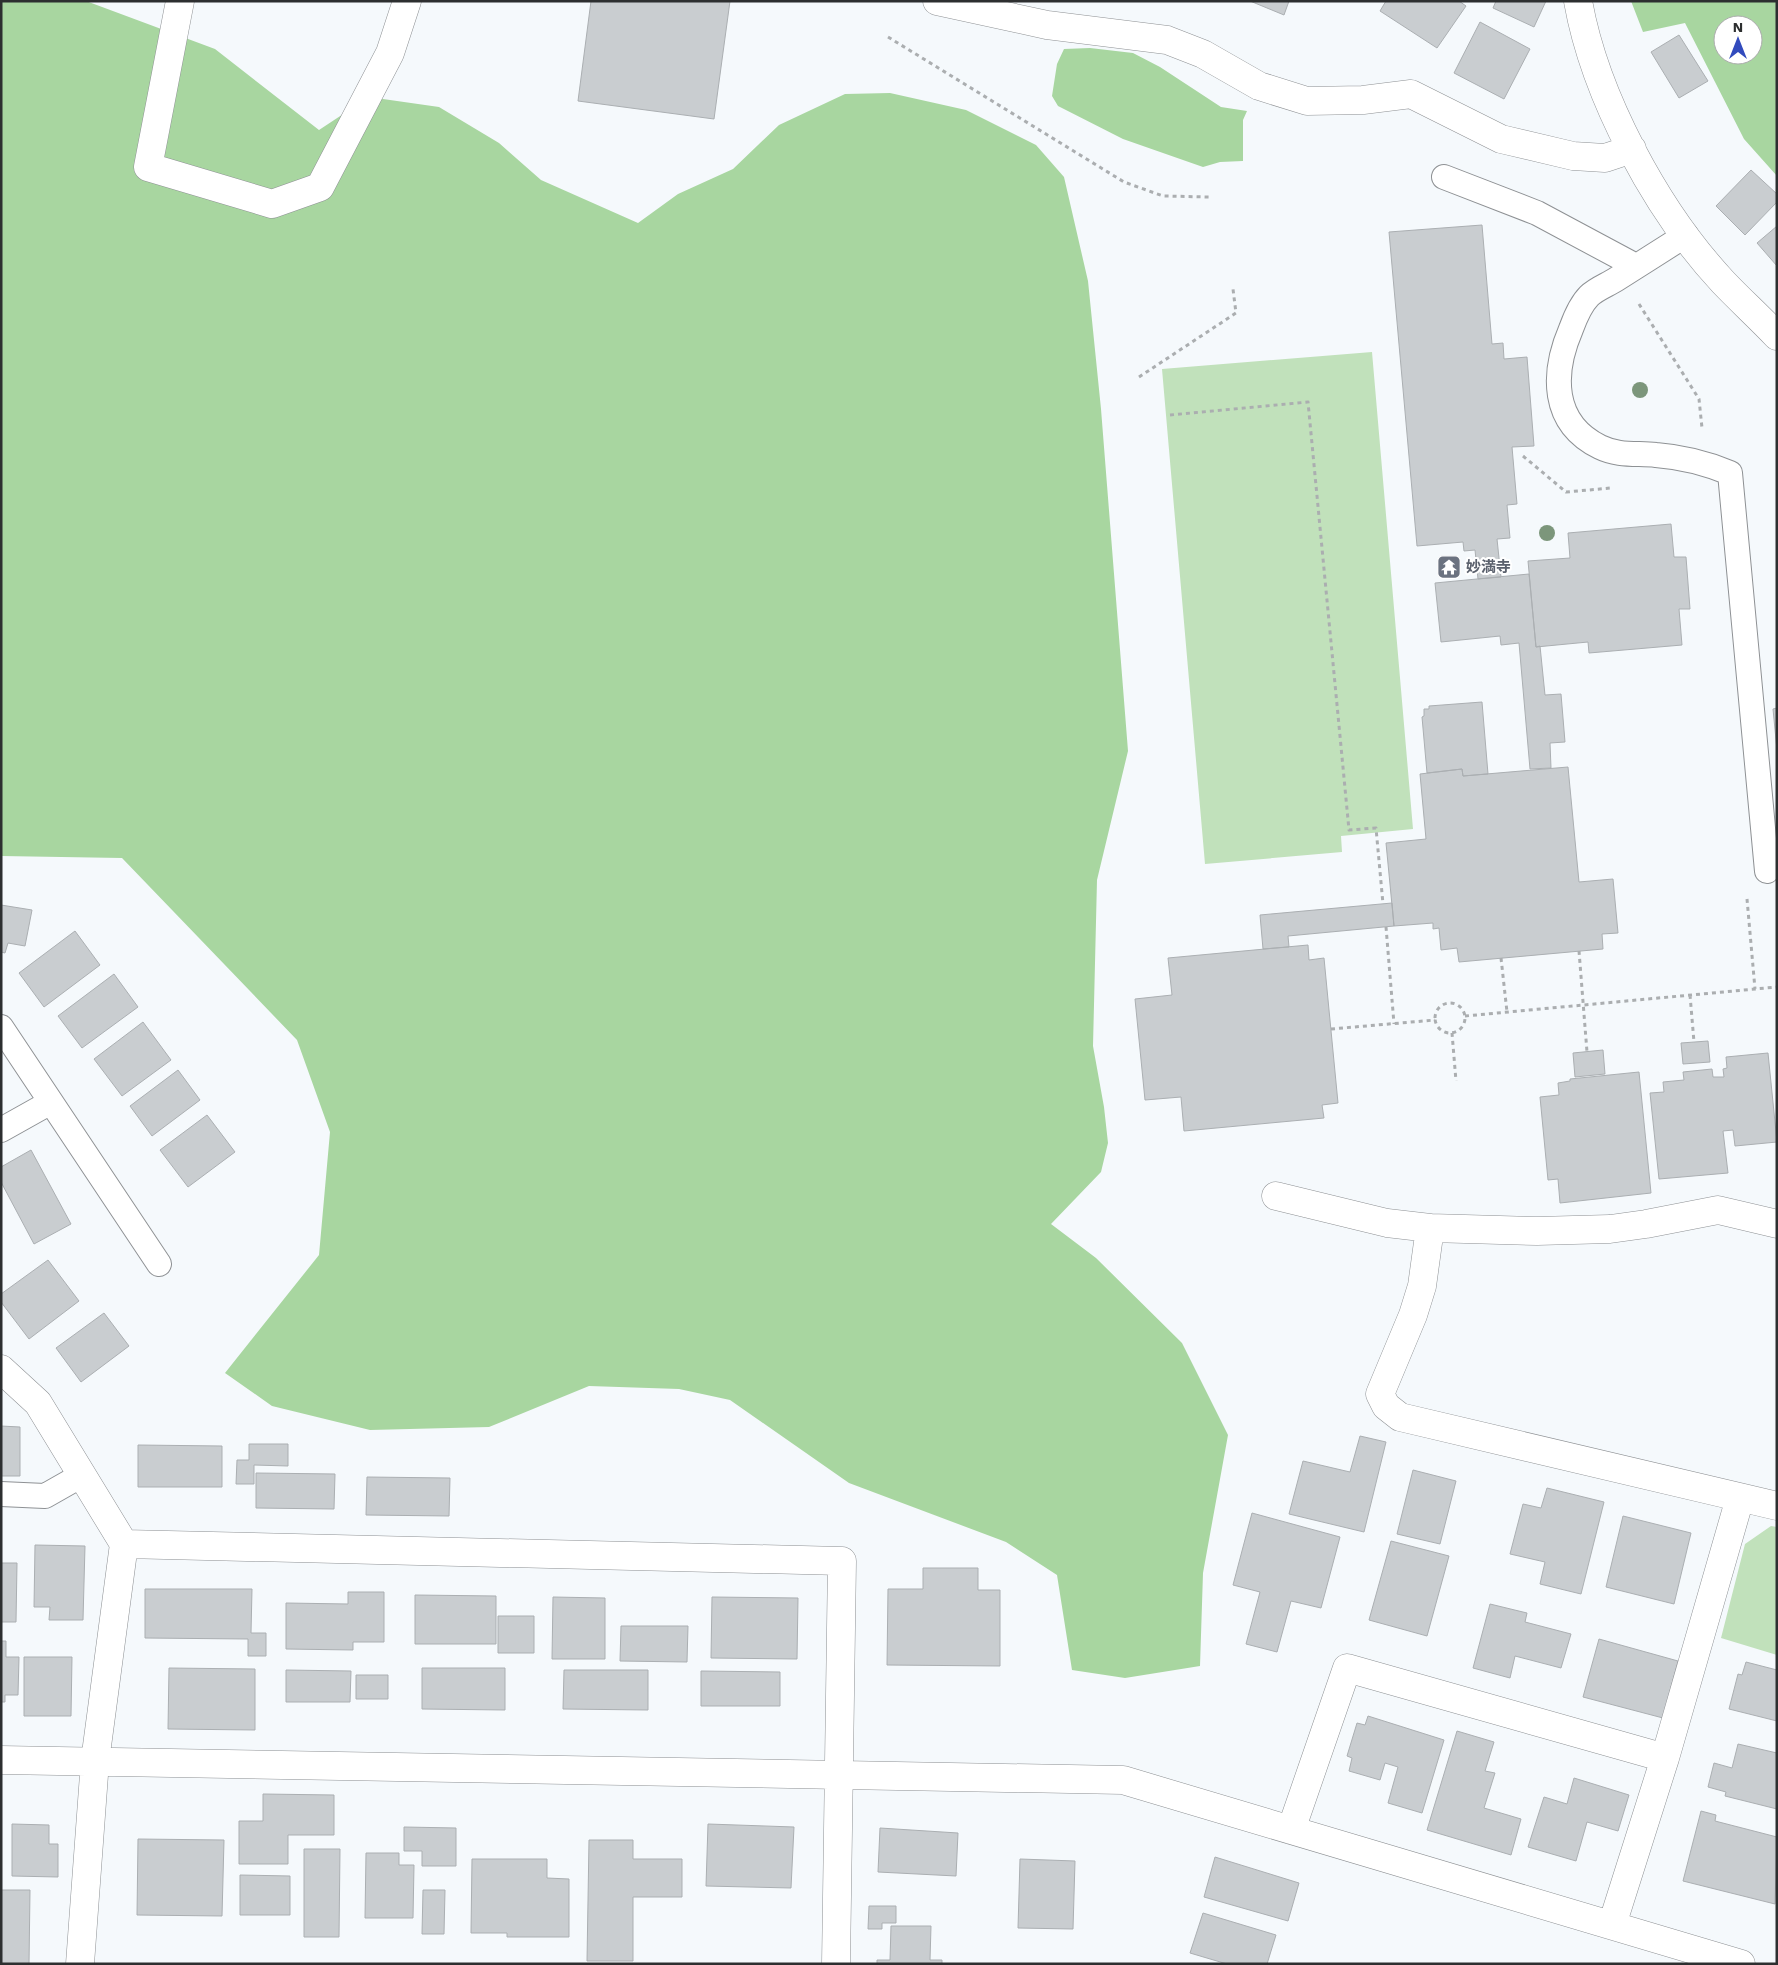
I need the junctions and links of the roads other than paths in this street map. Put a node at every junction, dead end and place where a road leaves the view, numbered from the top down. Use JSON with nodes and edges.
{"nodes":[{"id":1,"x":180,"y":1,"type":"edge"},
{"id":2,"x":407,"y":1,"type":"edge"},
{"id":3,"x":1578,"y":1,"type":"edge"},
{"id":4,"x":946,"y":2,"type":"edge"},
{"id":5,"x":1632,"y":149,"type":"junction"},
{"id":6,"x":1444,"y":177,"type":"dead end"},
{"id":7,"x":1686,"y":235,"type":"junction"},
{"id":8,"x":1629,"y":271,"type":"junction"},
{"id":9,"x":1777,"y":336,"type":"edge"},
{"id":10,"x":1767,"y":871,"type":"dead end"},
{"id":11,"x":1,"y":1027,"type":"edge"},
{"id":12,"x":51,"y":1102,"type":"junction"},
{"id":13,"x":1,"y":1130,"type":"edge"},
{"id":14,"x":1276,"y":1196,"type":"dead end"},
{"id":15,"x":1777,"y":1224,"type":"edge"},
{"id":16,"x":1430,"y":1228,"type":"junction"},
{"id":17,"x":159,"y":1264,"type":"dead end"},
{"id":18,"x":1,"y":1369,"type":"edge"},
{"id":19,"x":82,"y":1475,"type":"junction"},
{"id":20,"x":1,"y":1494,"type":"edge"},
{"id":21,"x":1740,"y":1498,"type":"junction"},
{"id":22,"x":1777,"y":1506,"type":"edge"},
{"id":23,"x":124,"y":1544,"type":"junction"},
{"id":24,"x":1665,"y":1758,"type":"junction"},
{"id":25,"x":1,"y":1760,"type":"edge"},
{"id":26,"x":95,"y":1761,"type":"junction"},
{"id":27,"x":838,"y":1775,"type":"junction"},
{"id":28,"x":1291,"y":1830,"type":"junction"},
{"id":29,"x":1612,"y":1925,"type":"junction"},
{"id":30,"x":80,"y":1964,"type":"edge"},
{"id":31,"x":836,"y":1964,"type":"edge"},
{"id":32,"x":1741,"y":1964,"type":"edge"}],
"edges":[{"from":1,"to":2,"type":"street"},
{"from":3,"to":5,"type":"street"},
{"from":4,"to":5,"type":"street"},
{"from":5,"to":7,"type":"street"},
{"from":6,"to":8,"type":"lane"},
{"from":7,"to":8,"type":"lane"},
{"from":7,"to":9,"type":"street"},
{"from":8,"to":10,"type":"lane"},
{"from":11,"to":12,"type":"lane"},
{"from":12,"to":13,"type":"lane"},
{"from":12,"to":17,"type":"lane"},
{"from":14,"to":16,"type":"street"},
{"from":15,"to":16,"type":"street"},
{"from":16,"to":21,"type":"street"},
{"from":18,"to":19,"type":"street"},
{"from":19,"to":20,"type":"lane"},
{"from":19,"to":23,"type":"street"},
{"from":21,"to":22,"type":"street"},
{"from":21,"to":24,"type":"street"},
{"from":23,"to":26,"type":"street"},
{"from":23,"to":27,"type":"street"},
{"from":24,"to":28,"type":"street"},
{"from":24,"to":29,"type":"street"},
{"from":25,"to":26,"type":"street"},
{"from":26,"to":27,"type":"street"},
{"from":26,"to":30,"type":"street"},
{"from":27,"to":28,"type":"street"},
{"from":27,"to":31,"type":"street"},
{"from":28,"to":29,"type":"street"},
{"from":29,"to":32,"type":"street"}]}
